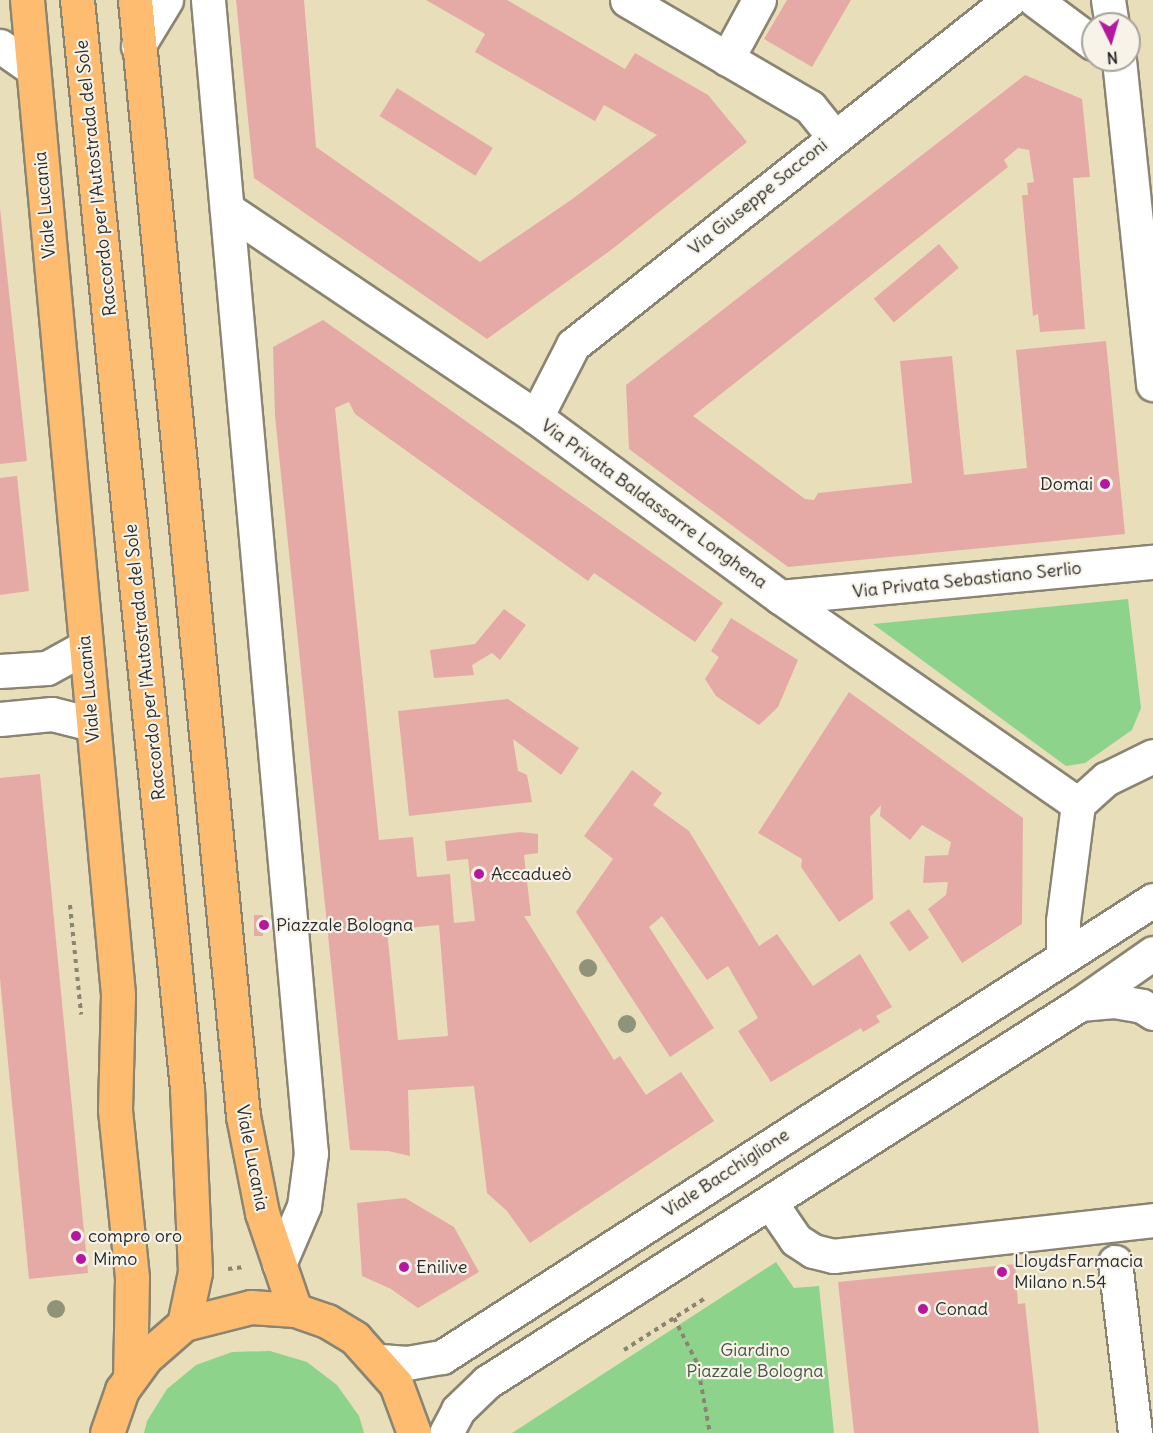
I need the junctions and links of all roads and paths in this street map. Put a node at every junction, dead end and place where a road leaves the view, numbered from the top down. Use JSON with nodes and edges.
{"nodes":[{"id":1,"x":27,"y":0,"type":"edge"},
{"id":2,"x":77,"y":0,"type":"edge"},
{"id":3,"x":135,"y":0,"type":"edge"},
{"id":4,"x":166,"y":0,"type":"edge"},
{"id":5,"x":208,"y":0,"type":"edge"},
{"id":6,"x":627,"y":0,"type":"edge"},
{"id":7,"x":759,"y":0,"type":"edge"},
{"id":8,"x":1009,"y":0,"type":"edge"},
{"id":9,"x":1035,"y":0,"type":"edge"},
{"id":10,"x":672,"y":11,"type":"edge"},
{"id":11,"x":1081,"y":34,"type":"edge"},
{"id":12,"x":0,"y":46,"type":"edge"},
{"id":13,"x":138,"y":46,"type":"junction"},
{"id":14,"x":727,"y":59,"type":"junction"},
{"id":15,"x":33,"y":69,"type":"junction"},
{"id":16,"x":1118,"y":72,"type":"edge"},
{"id":17,"x":834,"y":136,"type":"junction"},
{"id":18,"x":227,"y":209,"type":"junction"},
{"id":19,"x":1153,"y":384,"type":"edge"},
{"id":20,"x":536,"y":417,"type":"junction"},
{"id":21,"x":1153,"y":562,"type":"edge"},
{"id":22,"x":780,"y":597,"type":"junction"},
{"id":23,"x":85,"y":647,"type":"junction"},
{"id":24,"x":0,"y":671,"type":"edge"},
{"id":25,"x":0,"y":719,"type":"edge"},
{"id":26,"x":92,"y":724,"type":"junction"},
{"id":27,"x":1153,"y":756,"type":"edge"},
{"id":28,"x":1078,"y":804,"type":"junction"},
{"id":29,"x":1153,"y":900,"type":"edge"},
{"id":30,"x":70,"y":905,"type":"dead end"},
{"id":31,"x":1153,"y":953,"type":"edge"},
{"id":32,"x":1063,"y":955,"type":"junction"},
{"id":33,"x":1080,"y":1004,"type":"junction"},
{"id":34,"x":1153,"y":1013,"type":"edge"},
{"id":35,"x":81,"y":1018,"type":"dead end"},
{"id":36,"x":770,"y":1202,"type":"junction"},
{"id":37,"x":1149,"y":1221,"type":"edge"},
{"id":38,"x":1115,"y":1263,"type":"dead end"},
{"id":39,"x":279,"y":1264,"type":"junction"},
{"id":40,"x":245,"y":1267,"type":"dead end"},
{"id":41,"x":220,"y":1269,"type":"dead end"},
{"id":42,"x":706,"y":1297,"type":"dead end"},
{"id":43,"x":295,"y":1310,"type":"junction"},
{"id":44,"x":674,"y":1318,"type":"junction"},
{"id":45,"x":184,"y":1324,"type":"junction"},
{"id":46,"x":624,"y":1350,"type":"dead end"},
{"id":47,"x":380,"y":1361,"type":"junction"},
{"id":48,"x":130,"y":1378,"type":"junction"},
{"id":49,"x":105,"y":1431,"type":"edge"},
{"id":50,"x":414,"y":1433,"type":"edge"},
{"id":51,"x":446,"y":1433,"type":"edge"},
{"id":52,"x":711,"y":1433,"type":"edge"},
{"id":53,"x":1135,"y":1433,"type":"edge"}],
"edges":[{"from":1,"to":15,"type":"main road","name":"Viale Lucania"},
{"from":2,"to":45,"type":"main road","name":"Raccordo per l'Autostrada del Sole"},
{"from":3,"to":13,"type":"main road","name":"Viale Lucania"},
{"from":4,"to":13,"type":"street"},
{"from":5,"to":18,"type":"street"},
{"from":6,"to":10,"type":"street"},
{"from":7,"to":14,"type":"street"},
{"from":8,"to":17,"type":"street","name":"Via Giuseppe Sacconi"},
{"from":9,"to":11,"type":"street"},
{"from":10,"to":14,"type":"street"},
{"from":12,"to":15,"type":"street"},
{"from":13,"to":39,"type":"main road","name":"Viale Lucania"},
{"from":14,"to":17,"type":"street"},
{"from":15,"to":23,"type":"main road","name":"Viale Lucania"},
{"from":16,"to":19,"type":"street"},
{"from":17,"to":20,"type":"street","name":"Via Giuseppe Sacconi"},
{"from":18,"to":20,"type":"street","name":"Via Privata Baldassarre Longhena"},
{"from":18,"to":39,"type":"street"},
{"from":20,"to":22,"type":"street","name":"Via Privata Baldassarre Longhena"},
{"from":21,"to":22,"type":"street","name":"Via Privata Sebastiano Serlio"},
{"from":22,"to":28,"type":"street","name":"Via Privata Baldassarre Longhena"},
{"from":23,"to":24,"type":"street"},
{"from":23,"to":26,"type":"main road","name":"Viale Lucania"},
{"from":25,"to":26,"type":"street"},
{"from":26,"to":48,"type":"main road","name":"Viale Lucania"},
{"from":27,"to":28,"type":"street"},
{"from":28,"to":32,"type":"street"},
{"from":29,"to":32,"type":"street","name":"Viale Bacchiglione"},
{"from":30,"to":35,"type":"path"},
{"from":31,"to":33,"type":"street"},
{"from":32,"to":47,"type":"street","name":"Viale Bacchiglione"},
{"from":33,"to":34,"type":"street"},
{"from":33,"to":36,"type":"street"},
{"from":36,"to":37,"type":"street"},
{"from":36,"to":51,"type":"street"},
{"from":38,"to":53,"type":"street"},
{"from":39,"to":43,"type":"main road","name":"Viale Lucania"},
{"from":40,"to":41,"type":"path"},
{"from":42,"to":44,"type":"path"},
{"from":43,"to":45,"type":"main road"},
{"from":43,"to":47,"type":"main road"},
{"from":44,"to":46,"type":"path"},
{"from":44,"to":52,"type":"path"},
{"from":45,"to":48,"type":"main road"},
{"from":47,"to":50,"type":"main road"},
{"from":48,"to":49,"type":"main road"}]}
